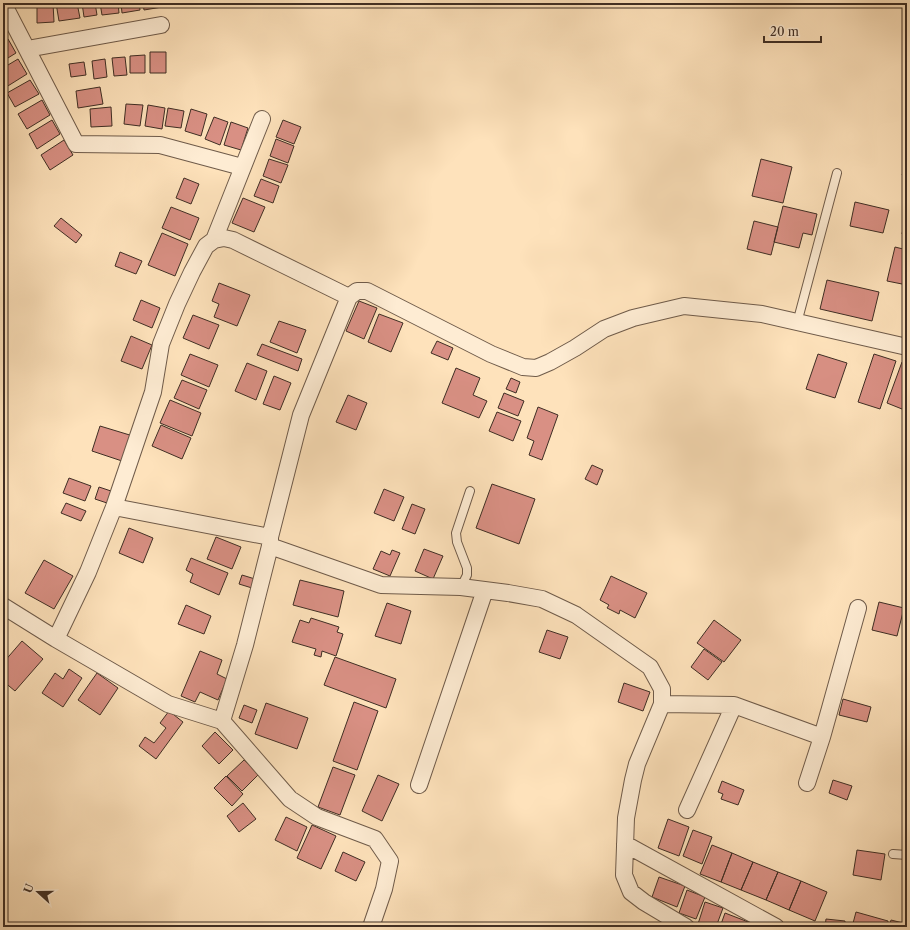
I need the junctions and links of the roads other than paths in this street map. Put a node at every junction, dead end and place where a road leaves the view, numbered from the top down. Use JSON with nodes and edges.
{"nodes":[{"id":1,"x":3,"y":3,"type":"edge"},
{"id":2,"x":161,"y":26,"type":"dead end"},
{"id":3,"x":27,"y":49,"type":"junction"},
{"id":4,"x":262,"y":119,"type":"dead end"},
{"id":5,"x":242,"y":167,"type":"junction"},
{"id":6,"x":837,"y":173,"type":"dead end"},
{"id":7,"x":214,"y":240,"type":"junction"},
{"id":8,"x":349,"y":297,"type":"junction"},
{"id":9,"x":797,"y":323,"type":"junction"},
{"id":10,"x":907,"y":347,"type":"edge"},
{"id":11,"x":470,"y":491,"type":"dead end"},
{"id":12,"x":114,"y":507,"type":"junction"},
{"id":13,"x":270,"y":541,"type":"junction"},
{"id":14,"x":461,"y":587,"type":"junction"},
{"id":15,"x":485,"y":590,"type":"junction"},
{"id":16,"x":3,"y":606,"type":"edge"},
{"id":17,"x":858,"y":608,"type":"dead end"},
{"id":18,"x":56,"y":639,"type":"junction"},
{"id":19,"x":662,"y":704,"type":"junction"},
{"id":20,"x":734,"y":705,"type":"junction"},
{"id":21,"x":222,"y":721,"type":"junction"},
{"id":22,"x":822,"y":737,"type":"junction"},
{"id":23,"x":807,"y":783,"type":"dead end"},
{"id":24,"x":419,"y":785,"type":"dead end"},
{"id":25,"x":687,"y":810,"type":"dead end"},
{"id":26,"x":625,"y":844,"type":"junction"},
{"id":27,"x":893,"y":854,"type":"dead end"},
{"id":28,"x":907,"y":855,"type":"edge"},
{"id":29,"x":371,"y":927,"type":"edge"},
{"id":30,"x":686,"y":927,"type":"edge"},
{"id":31,"x":776,"y":927,"type":"edge"}],
"edges":[{"from":1,"to":3,"type":"street"},
{"from":2,"to":3,"type":"street"},
{"from":3,"to":5,"type":"street"},
{"from":4,"to":5,"type":"street"},
{"from":5,"to":7,"type":"street"},
{"from":6,"to":9,"type":"lane"},
{"from":7,"to":8,"type":"street"},
{"from":7,"to":12,"type":"street"},
{"from":8,"to":9,"type":"street"},
{"from":8,"to":13,"type":"street"},
{"from":9,"to":10,"type":"street"},
{"from":11,"to":14,"type":"lane"},
{"from":12,"to":13,"type":"street"},
{"from":12,"to":18,"type":"street"},
{"from":13,"to":14,"type":"street"},
{"from":13,"to":21,"type":"street"},
{"from":14,"to":15,"type":"street"},
{"from":15,"to":19,"type":"street"},
{"from":15,"to":24,"type":"street"},
{"from":16,"to":18,"type":"street"},
{"from":17,"to":22,"type":"street"},
{"from":18,"to":21,"type":"street"},
{"from":19,"to":20,"type":"street"},
{"from":19,"to":26,"type":"street"},
{"from":20,"to":22,"type":"street"},
{"from":20,"to":25,"type":"street"},
{"from":21,"to":29,"type":"street"},
{"from":22,"to":23,"type":"street"},
{"from":26,"to":30,"type":"street"},
{"from":26,"to":31,"type":"street"},
{"from":27,"to":28,"type":"lane"}]}
